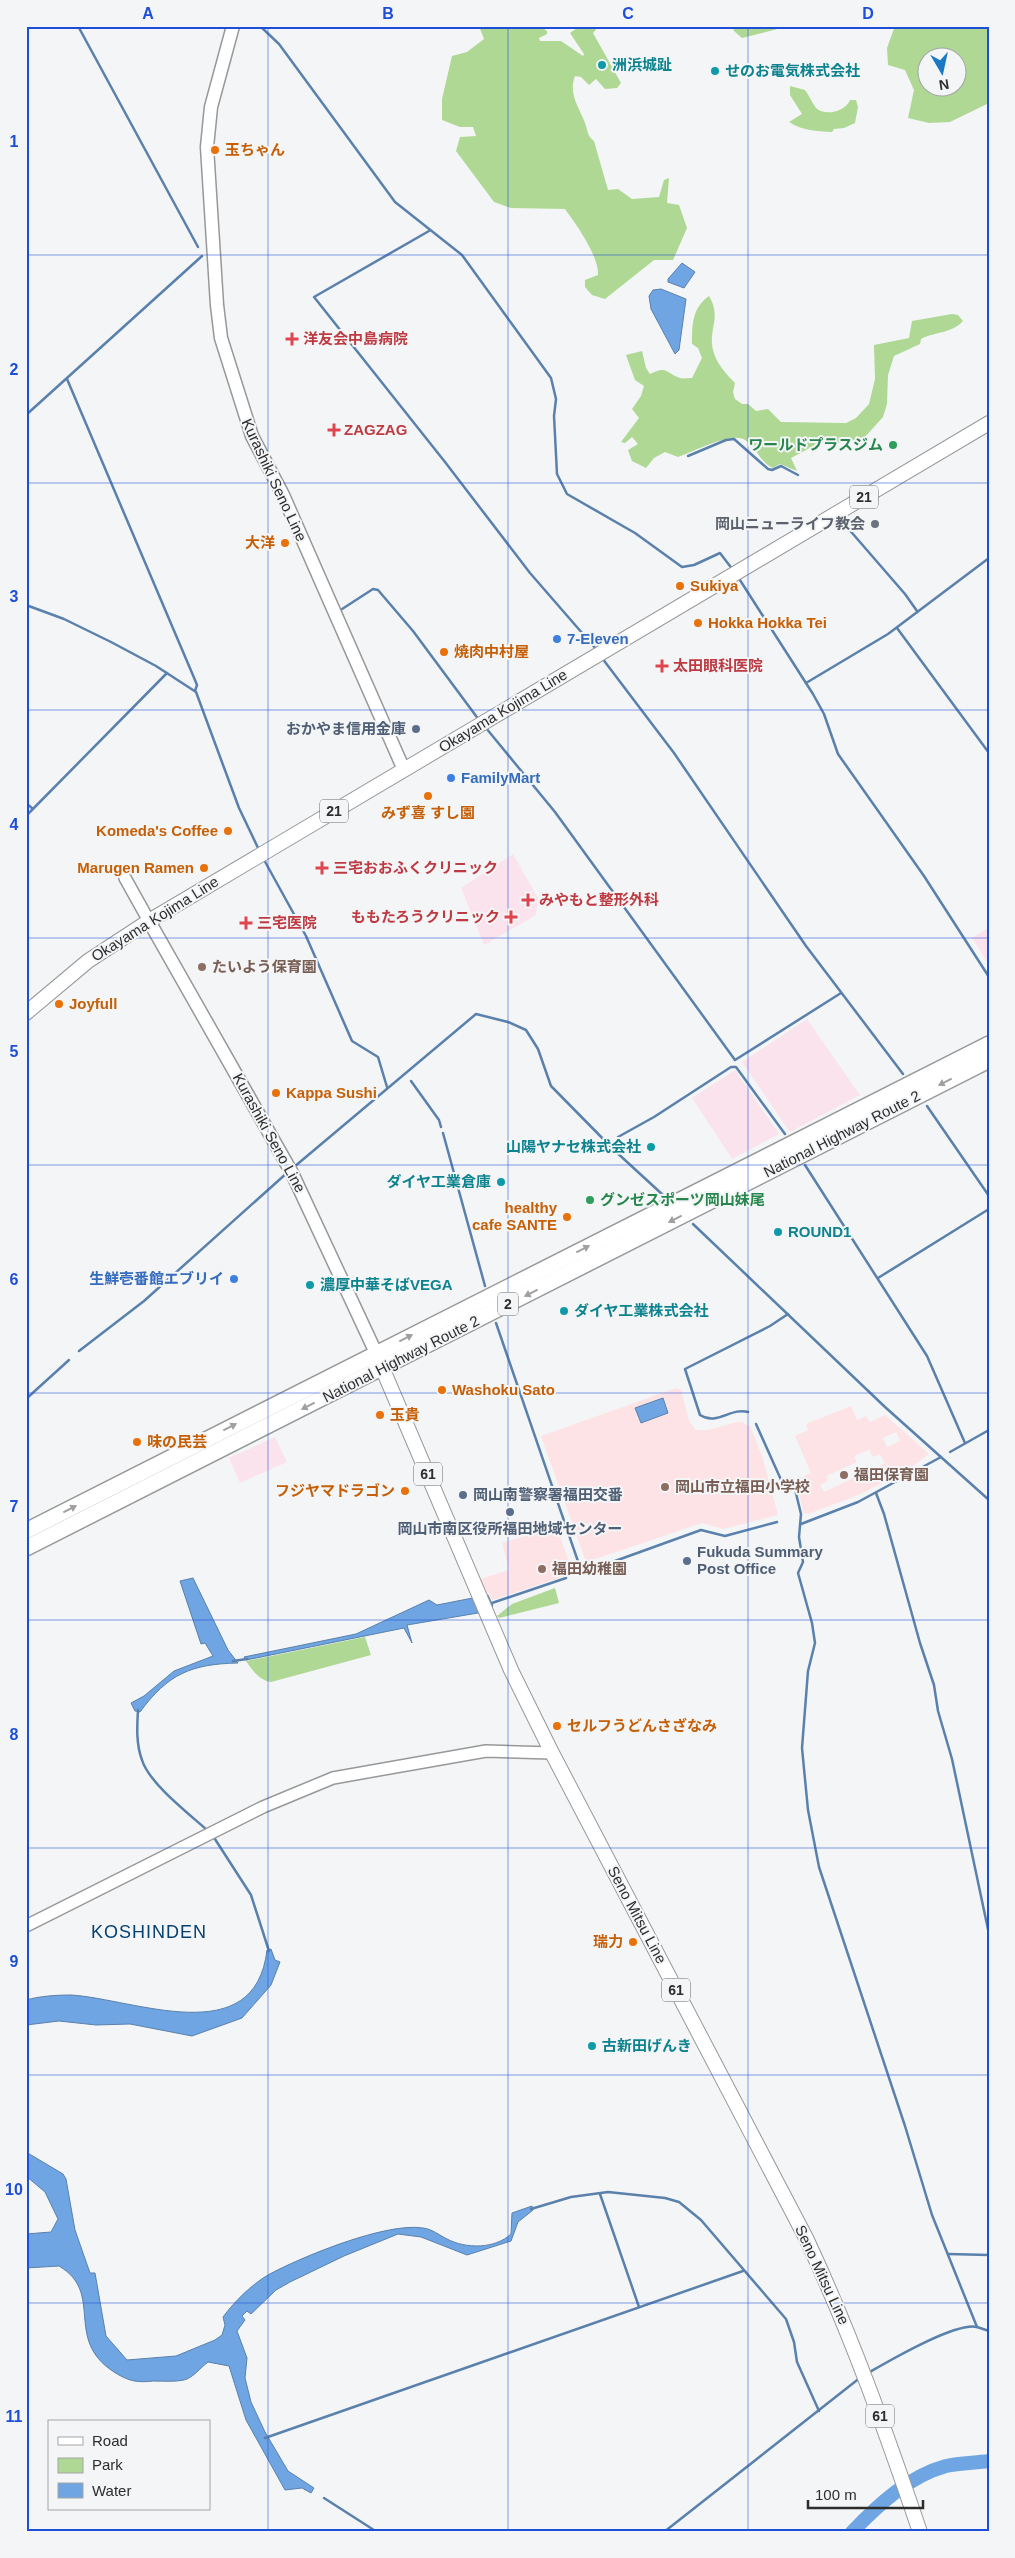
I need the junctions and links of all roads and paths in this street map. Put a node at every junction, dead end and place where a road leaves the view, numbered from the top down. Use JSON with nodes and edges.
{"nodes":[{"id":1,"x":233,"y":26,"type":"edge"},
{"id":2,"x":989,"y":423,"type":"edge"},
{"id":3,"x":404,"y":770,"type":"junction"},
{"id":4,"x":125,"y":878,"type":"dead end"},
{"id":5,"x":149,"y":920,"type":"junction"},
{"id":6,"x":26,"y":1012,"type":"edge"},
{"id":7,"x":989,"y":1044,"type":"edge"},
{"id":8,"x":989,"y":1060,"type":"edge"},
{"id":9,"x":376,"y":1353,"type":"junction"},
{"id":10,"x":383,"y":1368,"type":"junction"},
{"id":11,"x":26,"y":1531,"type":"edge"},
{"id":12,"x":26,"y":1548,"type":"edge"},
{"id":13,"x":552,"y":1753,"type":"junction"},
{"id":14,"x":26,"y":1926,"type":"edge"},
{"id":15,"x":920,"y":2532,"type":"edge"}],
"edges":[{"from":1,"to":3,"type":"main road","name":"Kurashiki Seno Line"},
{"from":2,"to":3,"type":"main road","name":"Okayama Kojima Line","number":"21"},
{"from":3,"to":5,"type":"main road","name":"Okayama Kojima Line","number":"21"},
{"from":4,"to":5,"type":"street"},
{"from":5,"to":6,"type":"main road","name":"Okayama Kojima Line","number":"21"},
{"from":5,"to":9,"type":"main road","name":"Kurashiki Seno Line"},
{"from":9,"to":7,"type":"highway","name":"National Highway Route 2","number":"2","one_way":true},
{"from":8,"to":10,"type":"highway","name":"National Highway Route 2","number":"2","one_way":true},
{"from":9,"to":10,"type":"main road","name":"Seno Mitsu Line","number":"61"},
{"from":11,"to":9,"type":"highway","name":"National Highway Route 2","number":"2","one_way":true},
{"from":10,"to":12,"type":"highway","name":"National Highway Route 2","number":"2","one_way":true},
{"from":10,"to":13,"type":"main road","name":"Seno Mitsu Line","number":"61"},
{"from":13,"to":14,"type":"street"},
{"from":13,"to":15,"type":"main road","name":"Seno Mitsu Line","number":"61"}]}
